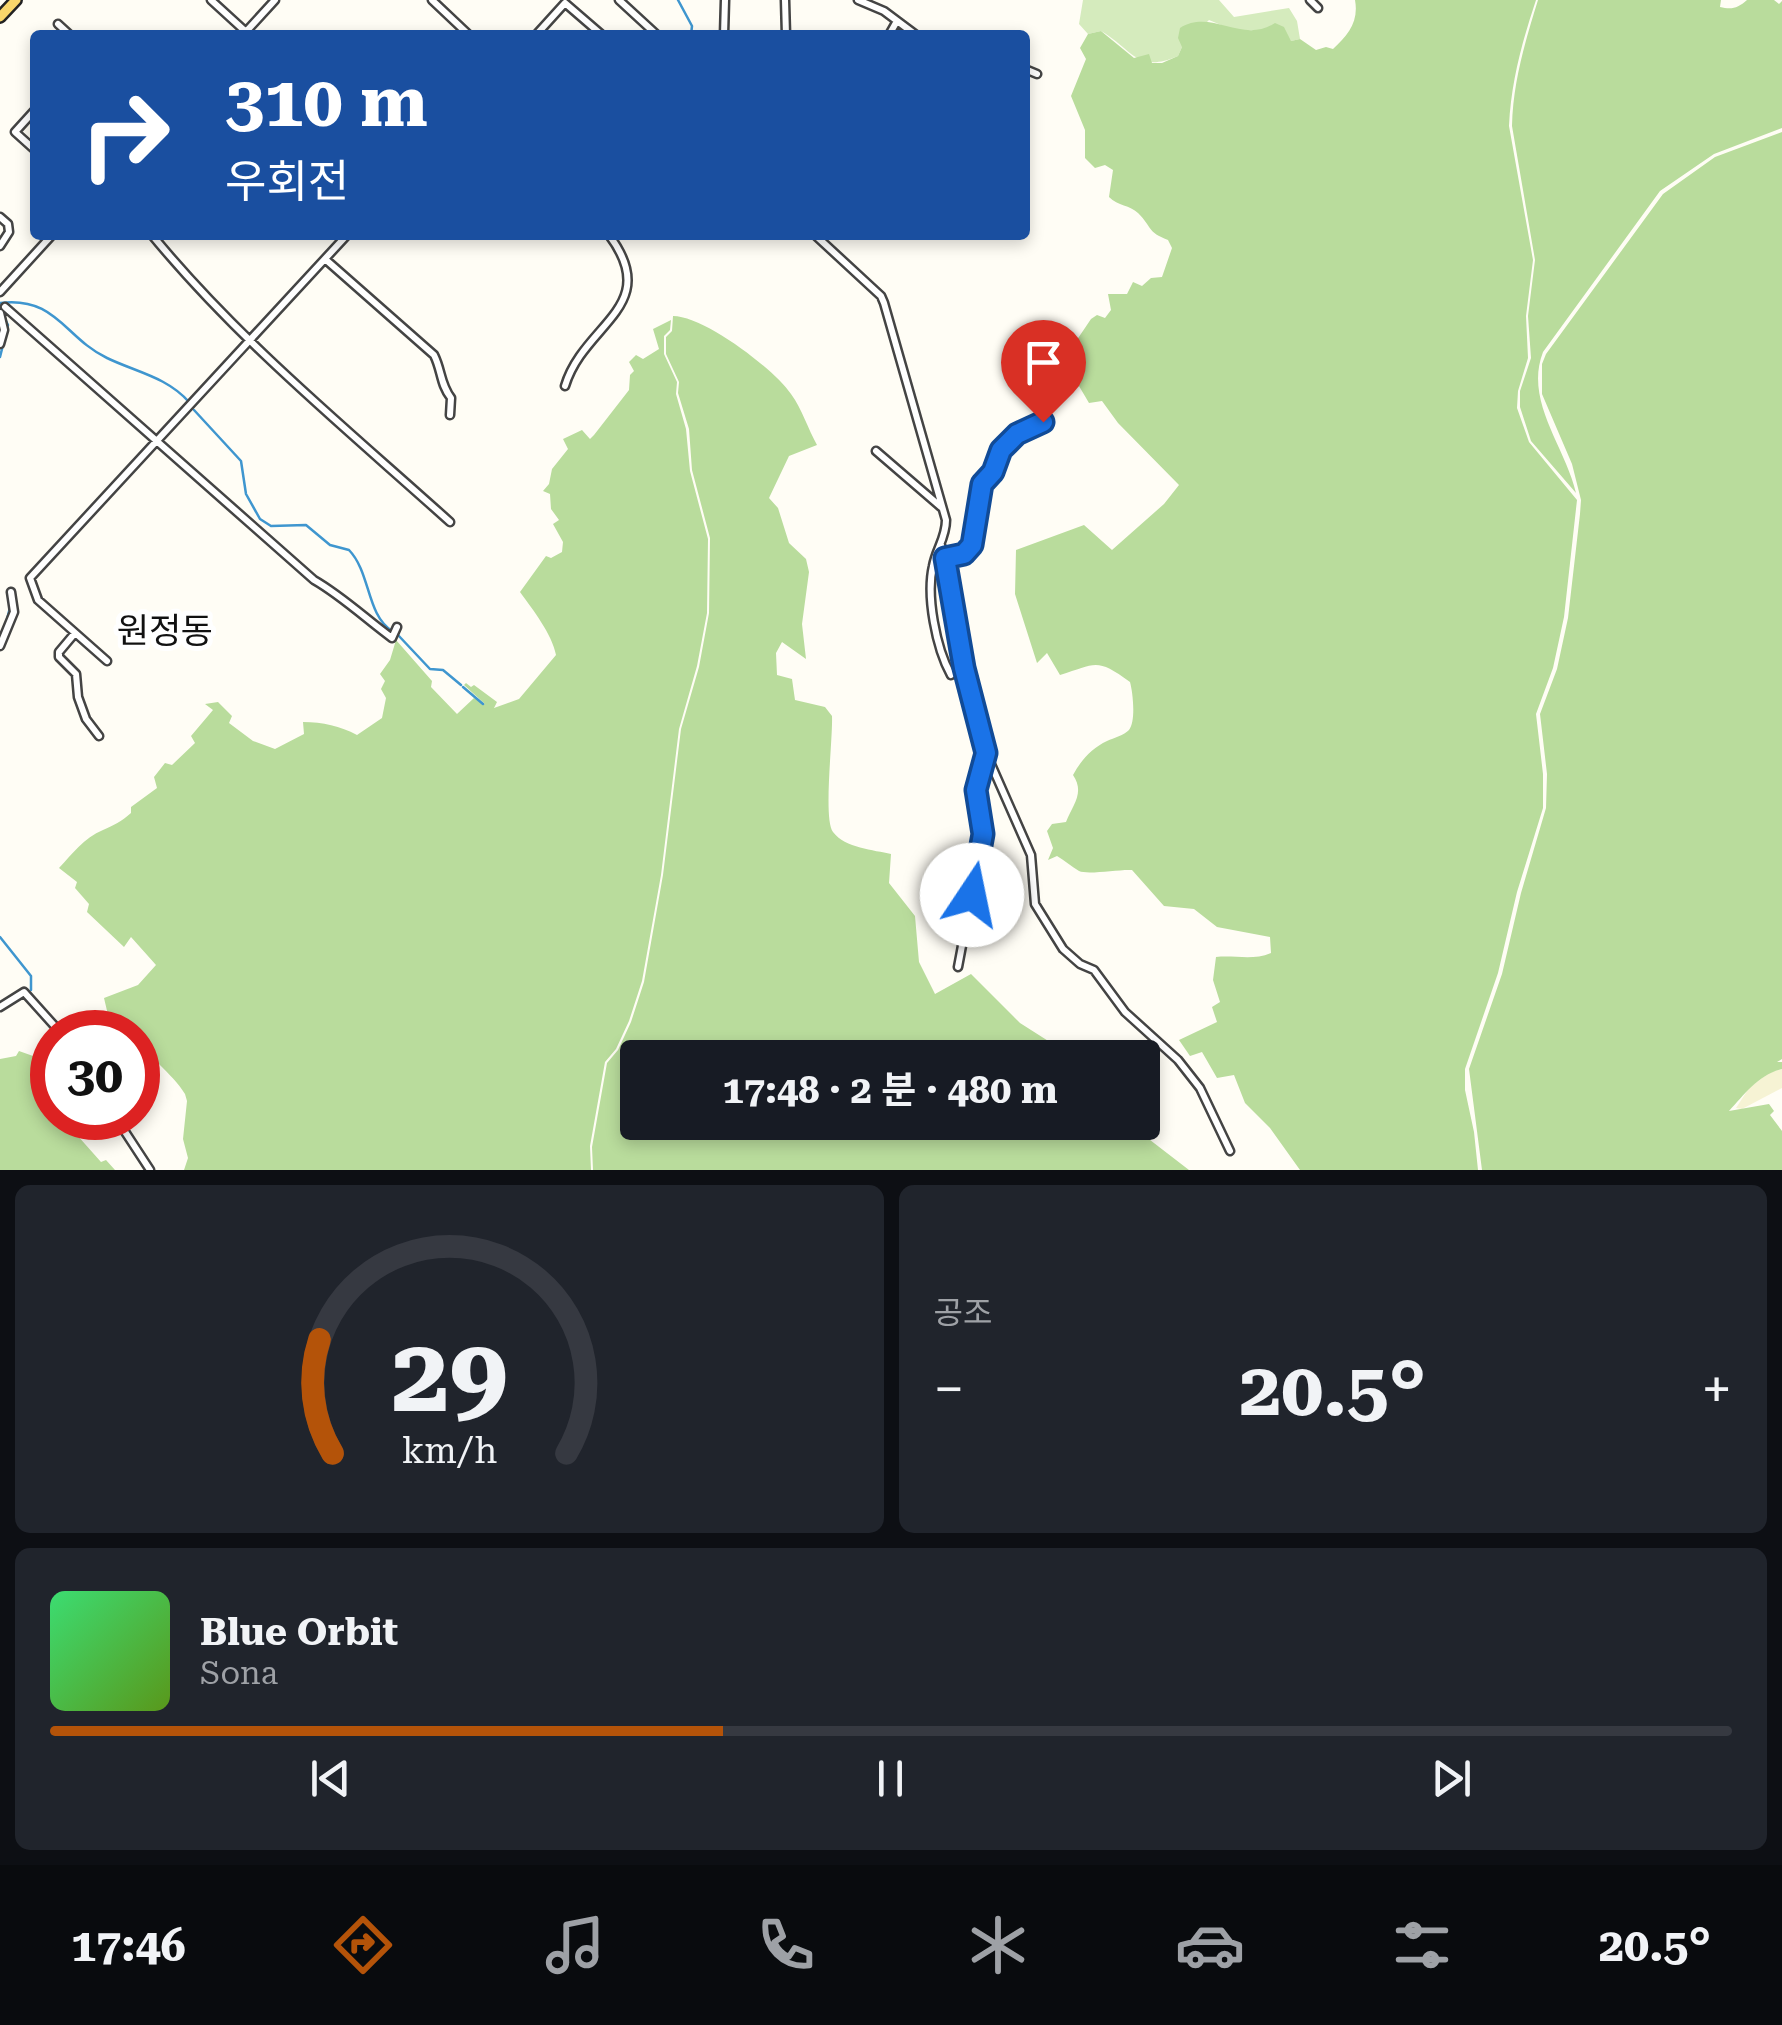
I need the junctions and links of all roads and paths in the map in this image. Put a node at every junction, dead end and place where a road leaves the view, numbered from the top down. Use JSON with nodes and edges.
{"nodes":[{"id":1,"x":16,"y":0,"type":"edge"},
{"id":2,"x":212,"y":0,"type":"edge"},
{"id":3,"x":276,"y":0,"type":"edge"},
{"id":4,"x":432,"y":0,"type":"edge"},
{"id":5,"x":620,"y":0,"type":"edge"},
{"id":6,"x":726,"y":0,"type":"edge"},
{"id":7,"x":785,"y":0,"type":"edge"},
{"id":8,"x":858,"y":0,"type":"edge"},
{"id":9,"x":1310,"y":0,"type":"edge"},
{"id":10,"x":567,"y":2,"type":"edge"},
{"id":11,"x":1318,"y":8,"type":"dead end"},
{"id":12,"x":0,"y":17,"type":"edge"},
{"id":13,"x":897,"y":21,"type":"junction"},
{"id":14,"x":58,"y":24,"type":"dead end"},
{"id":15,"x":65,"y":30,"type":"edge"},
{"id":16,"x":242,"y":30,"type":"edge"},
{"id":17,"x":248,"y":30,"type":"edge"},
{"id":18,"x":464,"y":30,"type":"edge"},
{"id":19,"x":541,"y":30,"type":"edge"},
{"id":20,"x":597,"y":30,"type":"edge"},
{"id":21,"x":651,"y":30,"type":"edge"},
{"id":22,"x":724,"y":30,"type":"edge"},
{"id":23,"x":786,"y":30,"type":"edge"},
{"id":24,"x":892,"y":30,"type":"edge"},
{"id":25,"x":909,"y":30,"type":"edge"},
{"id":26,"x":1030,"y":71,"type":"edge"},
{"id":27,"x":1037,"y":74,"type":"dead end"},
{"id":28,"x":30,"y":116,"type":"edge"},
{"id":29,"x":30,"y":146,"type":"edge"},
{"id":30,"x":0,"y":216,"type":"edge"},
{"id":31,"x":48,"y":240,"type":"edge"},
{"id":32,"x":156,"y":240,"type":"edge"},
{"id":33,"x":341,"y":240,"type":"edge"},
{"id":34,"x":612,"y":240,"type":"edge"},
{"id":35,"x":820,"y":240,"type":"edge"},
{"id":36,"x":0,"y":246,"type":"edge"},
{"id":37,"x":325,"y":259,"type":"junction"},
{"id":38,"x":2,"y":304,"type":"edge"},
{"id":39,"x":250,"y":340,"type":"junction"},
{"id":40,"x":0,"y":344,"type":"edge"},
{"id":41,"x":564,"y":386,"type":"dead end"},
{"id":42,"x":450,"y":415,"type":"dead end"},
{"id":43,"x":1043,"y":422,"type":"dead end"},
{"id":44,"x":157,"y":444,"type":"junction"},
{"id":45,"x":876,"y":450,"type":"dead end"},
{"id":46,"x":942,"y":508,"type":"junction"},
{"id":47,"x":450,"y":522,"type":"dead end"},
{"id":48,"x":941,"y":545,"type":"junction"},
{"id":49,"x":945,"y":558,"type":"junction"},
{"id":50,"x":11,"y":592,"type":"dead end"},
{"id":51,"x":397,"y":627,"type":"dead end"},
{"id":52,"x":75,"y":634,"type":"junction"},
{"id":53,"x":0,"y":646,"type":"edge"},
{"id":54,"x":107,"y":660,"type":"dead end"},
{"id":55,"x":951,"y":675,"type":"dead end"},
{"id":56,"x":99,"y":736,"type":"dead end"},
{"id":57,"x":986,"y":753,"type":"junction"},
{"id":58,"x":958,"y":967,"type":"dead end"},
{"id":59,"x":0,"y":1008,"type":"edge"},
{"id":60,"x":40,"y":1010,"type":"edge"},
{"id":61,"x":130,"y":1140,"type":"edge"},
{"id":62,"x":1230,"y":1150,"type":"dead end"},
{"id":63,"x":150,"y":1170,"type":"edge"}],
"edges":[{"from":1,"to":12,"type":"main road"},
{"from":2,"to":16,"type":"street"},
{"from":3,"to":17,"type":"street"},
{"from":4,"to":18,"type":"street"},
{"from":5,"to":21,"type":"street"},
{"from":6,"to":22,"type":"street"},
{"from":7,"to":23,"type":"street"},
{"from":8,"to":13,"type":"street"},
{"from":9,"to":11,"type":"street"},
{"from":10,"to":19,"type":"street"},
{"from":10,"to":20,"type":"street"},
{"from":13,"to":24,"type":"street"},
{"from":13,"to":25,"type":"street"},
{"from":14,"to":15,"type":"street"},
{"from":26,"to":27,"type":"street"},
{"from":28,"to":29,"type":"street"},
{"from":30,"to":36,"type":"street"},
{"from":31,"to":38,"type":"street"},
{"from":32,"to":39,"type":"street"},
{"from":33,"to":37,"type":"street"},
{"from":34,"to":41,"type":"street"},
{"from":35,"to":46,"type":"street"},
{"from":37,"to":39,"type":"street"},
{"from":37,"to":42,"type":"street"},
{"from":38,"to":40,"type":"street"},
{"from":38,"to":44,"type":"street"},
{"from":39,"to":44,"type":"street"},
{"from":39,"to":47,"type":"street"},
{"from":43,"to":49,"type":"street"},
{"from":44,"to":51,"type":"street"},
{"from":44,"to":52,"type":"street"},
{"from":45,"to":46,"type":"street"},
{"from":46,"to":48,"type":"street"},
{"from":48,"to":49,"type":"street"},
{"from":48,"to":55,"type":"street"},
{"from":49,"to":57,"type":"street"},
{"from":50,"to":53,"type":"street"},
{"from":52,"to":54,"type":"street"},
{"from":52,"to":56,"type":"street"},
{"from":57,"to":58,"type":"street"},
{"from":57,"to":62,"type":"street"},
{"from":59,"to":60,"type":"street"},
{"from":61,"to":63,"type":"street"}]}
